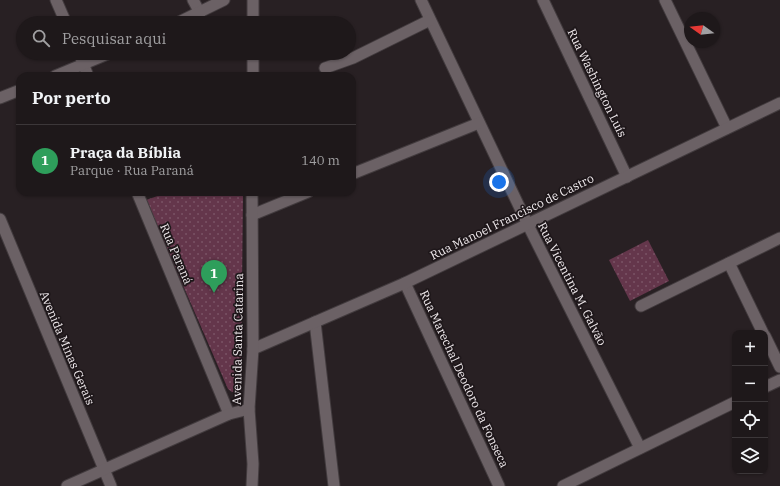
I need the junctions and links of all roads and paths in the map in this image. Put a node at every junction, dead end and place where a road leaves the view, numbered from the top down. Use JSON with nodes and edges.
{"nodes":[{"id":1,"x":56,"y":0,"type":"edge"},
{"id":2,"x":193,"y":0,"type":"edge"},
{"id":3,"x":224,"y":0,"type":"edge"},
{"id":4,"x":253,"y":0,"type":"edge"},
{"id":5,"x":421,"y":0,"type":"edge"},
{"id":6,"x":543,"y":0,"type":"edge"},
{"id":7,"x":665,"y":0,"type":"edge"},
{"id":8,"x":200,"y":13,"type":"junction"},
{"id":9,"x":63,"y":16,"type":"edge"},
{"id":10,"x":193,"y":16,"type":"edge"},
{"id":11,"x":253,"y":16,"type":"edge"},
{"id":12,"x":430,"y":20,"type":"junction"},
{"id":13,"x":356,"y":57,"type":"edge"},
{"id":14,"x":82,"y":60,"type":"edge"},
{"id":15,"x":95,"y":60,"type":"edge"},
{"id":16,"x":253,"y":60,"type":"edge"},
{"id":17,"x":347,"y":60,"type":"edge"},
{"id":18,"x":84,"y":65,"type":"junction"},
{"id":19,"x":325,"y":68,"type":"dead end"},
{"id":20,"x":66,"y":72,"type":"edge"},
{"id":21,"x":87,"y":72,"type":"edge"},
{"id":22,"x":253,"y":72,"type":"edge"},
{"id":23,"x":16,"y":92,"type":"edge"},
{"id":24,"x":0,"y":98,"type":"edge"},
{"id":25,"x":780,"y":103,"type":"edge"},
{"id":26,"x":479,"y":123,"type":"junction"},
{"id":27,"x":727,"y":128,"type":"junction"},
{"id":28,"x":356,"y":172,"type":"edge"},
{"id":29,"x":627,"y":176,"type":"junction"},
{"id":30,"x":138,"y":196,"type":"edge"},
{"id":31,"x":252,"y":196,"type":"edge"},
{"id":32,"x":298,"y":196,"type":"edge"},
{"id":33,"x":252,"y":215,"type":"junction"},
{"id":34,"x":0,"y":219,"type":"edge"},
{"id":35,"x":528,"y":225,"type":"junction"},
{"id":36,"x":780,"y":238,"type":"edge"},
{"id":37,"x":729,"y":262,"type":"junction"},
{"id":38,"x":405,"y":283,"type":"junction"},
{"id":39,"x":641,"y":306,"type":"dead end"},
{"id":40,"x":315,"y":322,"type":"junction"},
{"id":41,"x":763,"y":330,"type":"edge"},
{"id":42,"x":768,"y":342,"type":"edge"},
{"id":43,"x":252,"y":349,"type":"junction"},
{"id":44,"x":780,"y":367,"type":"edge"},
{"id":45,"x":780,"y":380,"type":"edge"},
{"id":46,"x":768,"y":386,"type":"edge"},
{"id":47,"x":732,"y":403,"type":"edge"},
{"id":48,"x":249,"y":409,"type":"junction"},
{"id":49,"x":229,"y":414,"type":"junction"},
{"id":50,"x":640,"y":448,"type":"junction"},
{"id":51,"x":104,"y":469,"type":"junction"},
{"id":52,"x":67,"y":486,"type":"edge"},
{"id":53,"x":111,"y":486,"type":"edge"},
{"id":54,"x":252,"y":486,"type":"edge"},
{"id":55,"x":334,"y":486,"type":"edge"},
{"id":56,"x":499,"y":486,"type":"edge"},
{"id":57,"x":563,"y":486,"type":"edge"}],
"edges":[{"from":1,"to":9,"type":"street"},
{"from":2,"to":8,"type":"street"},
{"from":3,"to":8,"type":"street"},
{"from":4,"to":11,"type":"street"},
{"from":5,"to":12,"type":"street","name":"Rua Vicentina M. Galvão"},
{"from":6,"to":29,"type":"street","name":"Rua Washington Luís"},
{"from":7,"to":27,"type":"street"},
{"from":8,"to":10,"type":"street"},
{"from":12,"to":13,"type":"street"},
{"from":12,"to":26,"type":"street","name":"Rua Vicentina M. Galvão"},
{"from":14,"to":18,"type":"street"},
{"from":15,"to":18,"type":"street"},
{"from":16,"to":22,"type":"street"},
{"from":17,"to":19,"type":"street"},
{"from":18,"to":20,"type":"street"},
{"from":18,"to":21,"type":"street"},
{"from":23,"to":24,"type":"street"},
{"from":25,"to":27,"type":"street","name":"Rua Manoel Francisco de Castro"},
{"from":26,"to":28,"type":"street"},
{"from":26,"to":35,"type":"street","name":"Rua Vicentina M. Galvão"},
{"from":27,"to":29,"type":"street","name":"Rua Manoel Francisco de Castro"},
{"from":29,"to":35,"type":"street","name":"Rua Manoel Francisco de Castro"},
{"from":30,"to":49,"type":"street","name":"Rua Paraná"},
{"from":31,"to":33,"type":"street","name":"Avenida Santa Catarina"},
{"from":32,"to":33,"type":"street"},
{"from":33,"to":43,"type":"street","name":"Avenida Santa Catarina"},
{"from":34,"to":51,"type":"street","name":"Avenida Minas Gerais"},
{"from":35,"to":38,"type":"street","name":"Rua Manoel Francisco de Castro"},
{"from":35,"to":50,"type":"street","name":"Rua Vicentina M. Galvão"},
{"from":36,"to":37,"type":"street"},
{"from":37,"to":39,"type":"street"},
{"from":37,"to":41,"type":"street"},
{"from":38,"to":40,"type":"street","name":"Rua Manoel Francisco de Castro"},
{"from":38,"to":56,"type":"street","name":"Rua Marechal Deodoro da Fonseca"},
{"from":40,"to":43,"type":"street","name":"Rua Manoel Francisco de Castro"},
{"from":40,"to":55,"type":"street"},
{"from":42,"to":44,"type":"street"},
{"from":43,"to":48,"type":"street","name":"Avenida Santa Catarina"},
{"from":45,"to":46,"type":"street"},
{"from":47,"to":50,"type":"street"},
{"from":48,"to":49,"type":"street"},
{"from":48,"to":54,"type":"street","name":"Avenida Santa Catarina"},
{"from":49,"to":51,"type":"street"},
{"from":50,"to":57,"type":"street"},
{"from":51,"to":52,"type":"street"},
{"from":51,"to":53,"type":"street","name":"Avenida Minas Gerais"}]}
